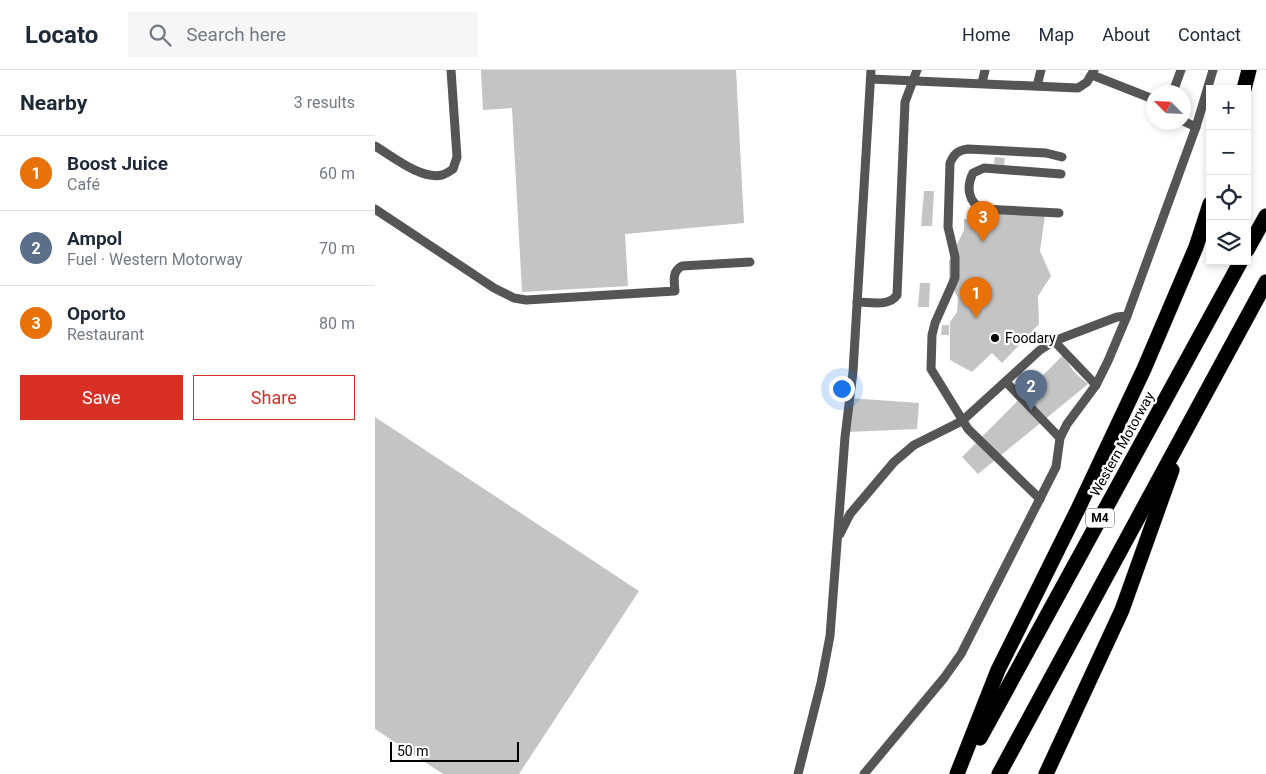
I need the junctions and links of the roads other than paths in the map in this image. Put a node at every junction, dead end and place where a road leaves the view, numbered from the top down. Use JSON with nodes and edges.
{"nodes":[{"id":1,"x":451,"y":70,"type":"edge"},
{"id":2,"x":917,"y":70,"type":"edge"},
{"id":3,"x":985,"y":70,"type":"edge"},
{"id":4,"x":1041,"y":70,"type":"edge"},
{"id":5,"x":1181,"y":70,"type":"edge"},
{"id":6,"x":1213,"y":70,"type":"edge"},
{"id":7,"x":1249,"y":70,"type":"edge"},
{"id":8,"x":1093,"y":72,"type":"edge"},
{"id":9,"x":871,"y":74,"type":"edge"},
{"id":10,"x":912,"y":80,"type":"junction"},
{"id":11,"x":982,"y":84,"type":"junction"},
{"id":12,"x":1176,"y":85,"type":"edge"},
{"id":13,"x":1245,"y":85,"type":"edge"},
{"id":14,"x":1037,"y":86,"type":"junction"},
{"id":15,"x":1146,"y":96,"type":"edge"},
{"id":16,"x":1191,"y":125,"type":"edge"},
{"id":17,"x":1196,"y":127,"type":"junction"},
{"id":18,"x":375,"y":146,"type":"edge"},
{"id":19,"x":1062,"y":157,"type":"dead end"},
{"id":20,"x":1061,"y":174,"type":"dead end"},
{"id":21,"x":375,"y":209,"type":"edge"},
{"id":22,"x":1059,"y":213,"type":"dead end"},
{"id":23,"x":1206,"y":216,"type":"edge"},
{"id":24,"x":1266,"y":216,"type":"edge"},
{"id":25,"x":1251,"y":243,"type":"edge"},
{"id":26,"x":750,"y":262,"type":"dead end"},
{"id":27,"x":1239,"y":265,"type":"edge"},
{"id":28,"x":1266,"y":282,"type":"edge"},
{"id":29,"x":857,"y":302,"type":"junction"},
{"id":30,"x":1127,"y":316,"type":"junction"},
{"id":31,"x":1054,"y":340,"type":"junction"},
{"id":32,"x":1007,"y":382,"type":"junction"},
{"id":33,"x":1096,"y":385,"type":"junction"},
{"id":34,"x":962,"y":421,"type":"junction"},
{"id":35,"x":1189,"y":424,"type":"junction"},
{"id":36,"x":1060,"y":438,"type":"junction"},
{"id":37,"x":1039,"y":499,"type":"junction"},
{"id":38,"x":838,"y":538,"type":"junction"},
{"id":39,"x":798,"y":774,"type":"edge"},
{"id":40,"x":864,"y":774,"type":"edge"},
{"id":41,"x":958,"y":774,"type":"edge"},
{"id":42,"x":999,"y":774,"type":"edge"},
{"id":43,"x":1046,"y":774,"type":"edge"}],
"edges":[{"from":1,"to":18,"type":"lane"},
{"from":2,"to":10,"type":"lane"},
{"from":3,"to":11,"type":"lane"},
{"from":4,"to":14,"type":"lane"},
{"from":5,"to":12,"type":"lane"},
{"from":6,"to":17,"type":"lane"},
{"from":7,"to":13,"type":"highway"},
{"from":8,"to":14,"type":"lane"},
{"from":8,"to":15,"type":"lane"},
{"from":9,"to":10,"type":"lane"},
{"from":9,"to":29,"type":"lane"},
{"from":10,"to":11,"type":"lane"},
{"from":10,"to":29,"type":"lane"},
{"from":11,"to":14,"type":"lane"},
{"from":16,"to":17,"type":"lane"},
{"from":17,"to":30,"type":"lane"},
{"from":19,"to":34,"type":"lane"},
{"from":20,"to":22,"type":"lane"},
{"from":21,"to":26,"type":"lane"},
{"from":23,"to":41,"type":"highway"},
{"from":24,"to":25,"type":"highway"},
{"from":27,"to":41,"type":"highway","name":"Western Motorway","number":"M4"},
{"from":28,"to":35,"type":"highway","number":"M4"},
{"from":29,"to":38,"type":"lane"},
{"from":30,"to":31,"type":"lane"},
{"from":30,"to":33,"type":"lane"},
{"from":31,"to":32,"type":"lane"},
{"from":31,"to":33,"type":"lane"},
{"from":32,"to":34,"type":"lane"},
{"from":32,"to":36,"type":"lane"},
{"from":33,"to":36,"type":"lane"},
{"from":34,"to":37,"type":"lane"},
{"from":34,"to":38,"type":"lane"},
{"from":35,"to":42,"type":"highway","number":"M4"},
{"from":35,"to":43,"type":"highway"},
{"from":36,"to":37,"type":"lane"},
{"from":37,"to":40,"type":"lane"},
{"from":38,"to":39,"type":"lane"}]}
